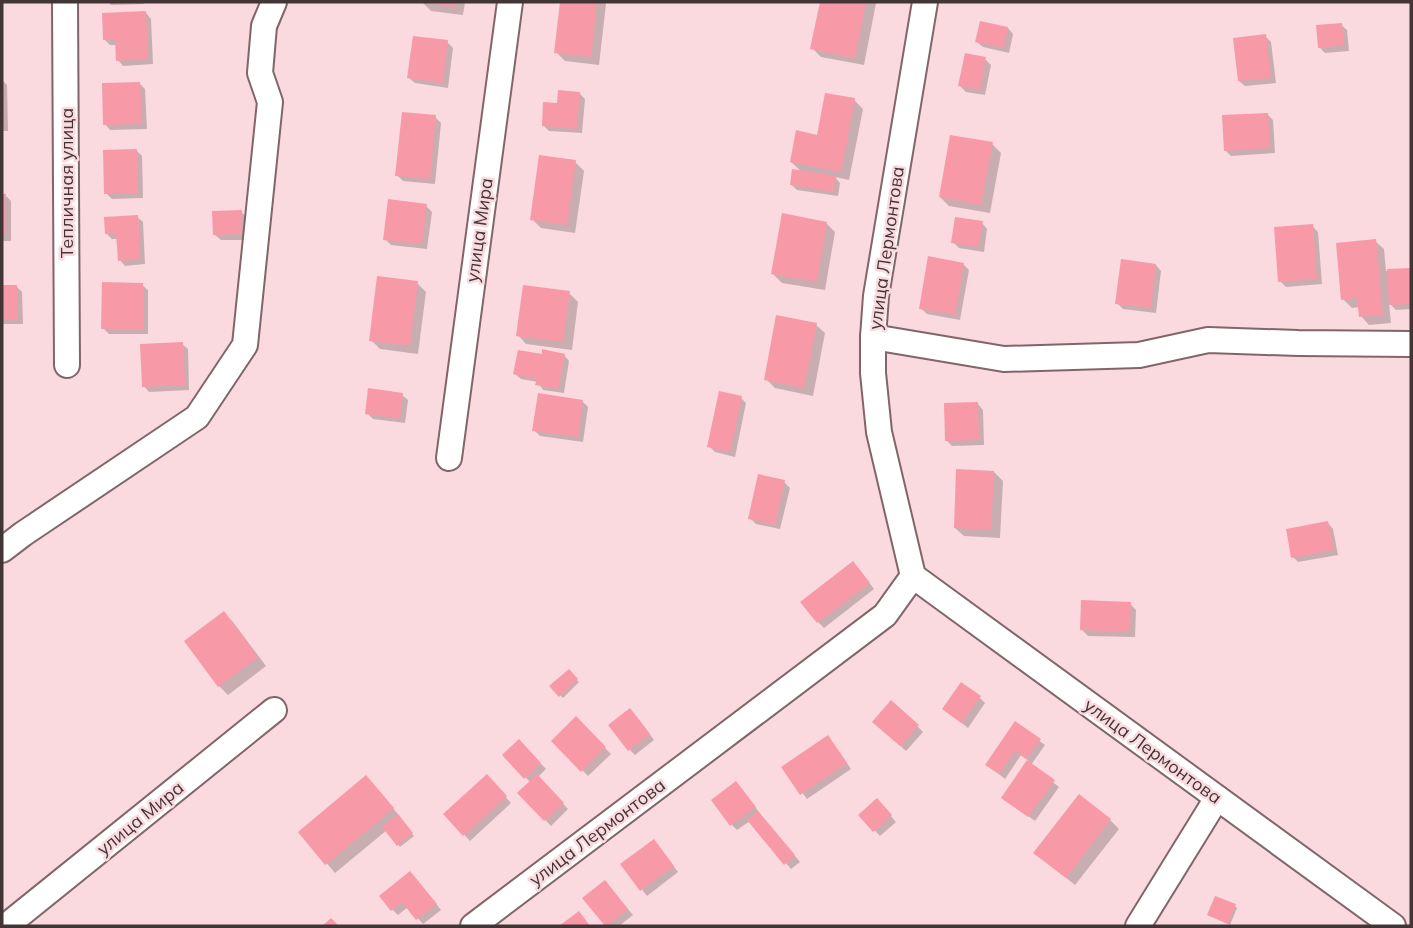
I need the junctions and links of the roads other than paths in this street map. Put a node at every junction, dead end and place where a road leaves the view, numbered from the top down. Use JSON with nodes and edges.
{"nodes":[{"id":1,"x":65,"y":2,"type":"edge"},
{"id":2,"x":274,"y":2,"type":"edge"},
{"id":3,"x":510,"y":2,"type":"edge"},
{"id":4,"x":925,"y":2,"type":"edge"},
{"id":5,"x":873,"y":337,"type":"junction"},
{"id":6,"x":1411,"y":344,"type":"edge"},
{"id":7,"x":67,"y":365,"type":"dead end"},
{"id":8,"x":449,"y":458,"type":"dead end"},
{"id":9,"x":2,"y":550,"type":"edge"},
{"id":10,"x":914,"y":576,"type":"junction"},
{"id":11,"x":274,"y":710,"type":"dead end"},
{"id":12,"x":1217,"y":798,"type":"junction"},
{"id":13,"x":6,"y":926,"type":"edge"},
{"id":14,"x":473,"y":926,"type":"edge"},
{"id":15,"x":1138,"y":926,"type":"edge"},
{"id":16,"x":1393,"y":926,"type":"edge"}],
"edges":[{"from":1,"to":7,"type":"street","name":"Тепличная улица"},
{"from":2,"to":9,"type":"street"},
{"from":3,"to":8,"type":"street","name":"улица Мира"},
{"from":4,"to":5,"type":"street","name":"улица Лермонтова"},
{"from":5,"to":6,"type":"street"},
{"from":5,"to":10,"type":"street","name":"улица Лермонтова"},
{"from":10,"to":12,"type":"street","name":"улица Лермонтова"},
{"from":10,"to":14,"type":"street","name":"улица Лермонтова"},
{"from":11,"to":13,"type":"street","name":"улица Мира"},
{"from":12,"to":15,"type":"street"},
{"from":12,"to":16,"type":"street","name":"улица Лермонтова"}]}
